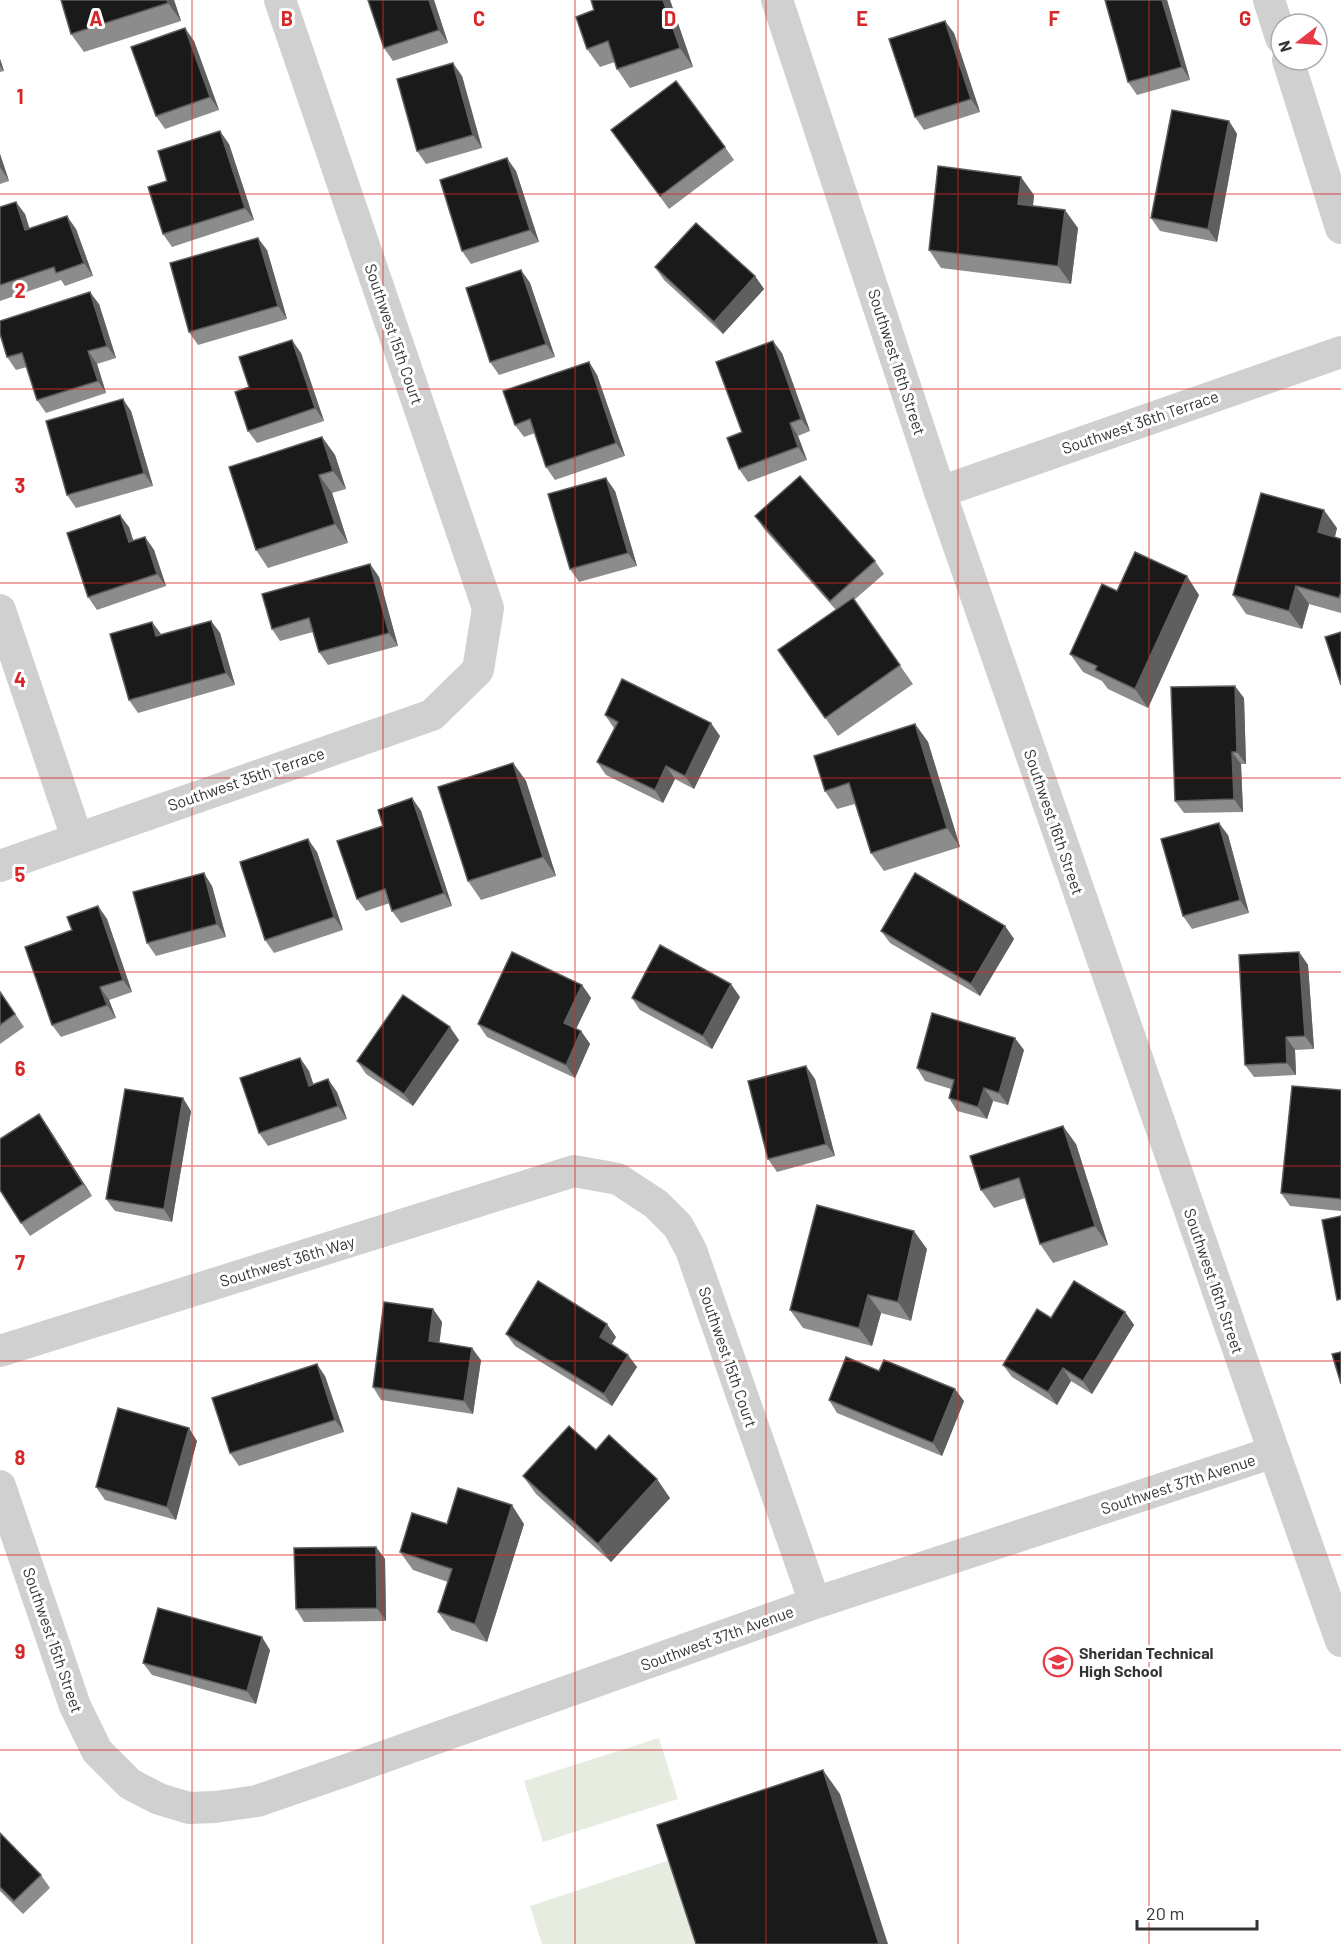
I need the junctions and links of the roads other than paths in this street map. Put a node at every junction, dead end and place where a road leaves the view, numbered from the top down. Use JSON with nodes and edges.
{"nodes":[{"id":1,"x":280,"y":0,"type":"edge"},
{"id":2,"x":777,"y":0,"type":"edge"},
{"id":3,"x":1292,"y":72,"type":"edge"},
{"id":4,"x":1341,"y":228,"type":"edge"},
{"id":5,"x":1341,"y":352,"type":"edge"},
{"id":6,"x":940,"y":492,"type":"junction"},
{"id":7,"x":0,"y":610,"type":"edge"},
{"id":8,"x":478,"y":670,"type":"joint"},
{"id":9,"x":77,"y":838,"type":"junction"},
{"id":10,"x":0,"y":866,"type":"edge"},
{"id":11,"x":574,"y":1171,"type":"joint"},
{"id":12,"x":0,"y":1351,"type":"edge"},
{"id":13,"x":1274,"y":1452,"type":"junction"},
{"id":14,"x":0,"y":1486,"type":"edge"},
{"id":15,"x":816,"y":1603,"type":"junction"},
{"id":16,"x":1341,"y":1641,"type":"edge"},
{"id":17,"x":159,"y":1799,"type":"joint"}],
"edges":[{"from":1,"to":8,"type":"street","name":"Southwest 15th Court"},
{"from":2,"to":6,"type":"street","name":"Southwest 16th Street"},
{"from":3,"to":4,"type":"street"},
{"from":5,"to":6,"type":"street","name":"Southwest 36th Terrace"},
{"from":6,"to":13,"type":"street","name":"Southwest 16th Street"},
{"from":7,"to":9,"type":"street"},
{"from":8,"to":9,"type":"street","name":"Southwest 35th Terrace"},
{"from":9,"to":10,"type":"street","name":"Southwest 35th Terrace"},
{"from":11,"to":12,"type":"street","name":"Southwest 36th Way"},
{"from":11,"to":15,"type":"street","name":"Southwest 15th Court"},
{"from":13,"to":15,"type":"street","name":"Southwest 37th Avenue"},
{"from":13,"to":16,"type":"street","name":"Southwest 16th Street"},
{"from":14,"to":17,"type":"street","name":"Southwest 15th Street"},
{"from":15,"to":17,"type":"street","name":"Southwest 37th Avenue"}]}
